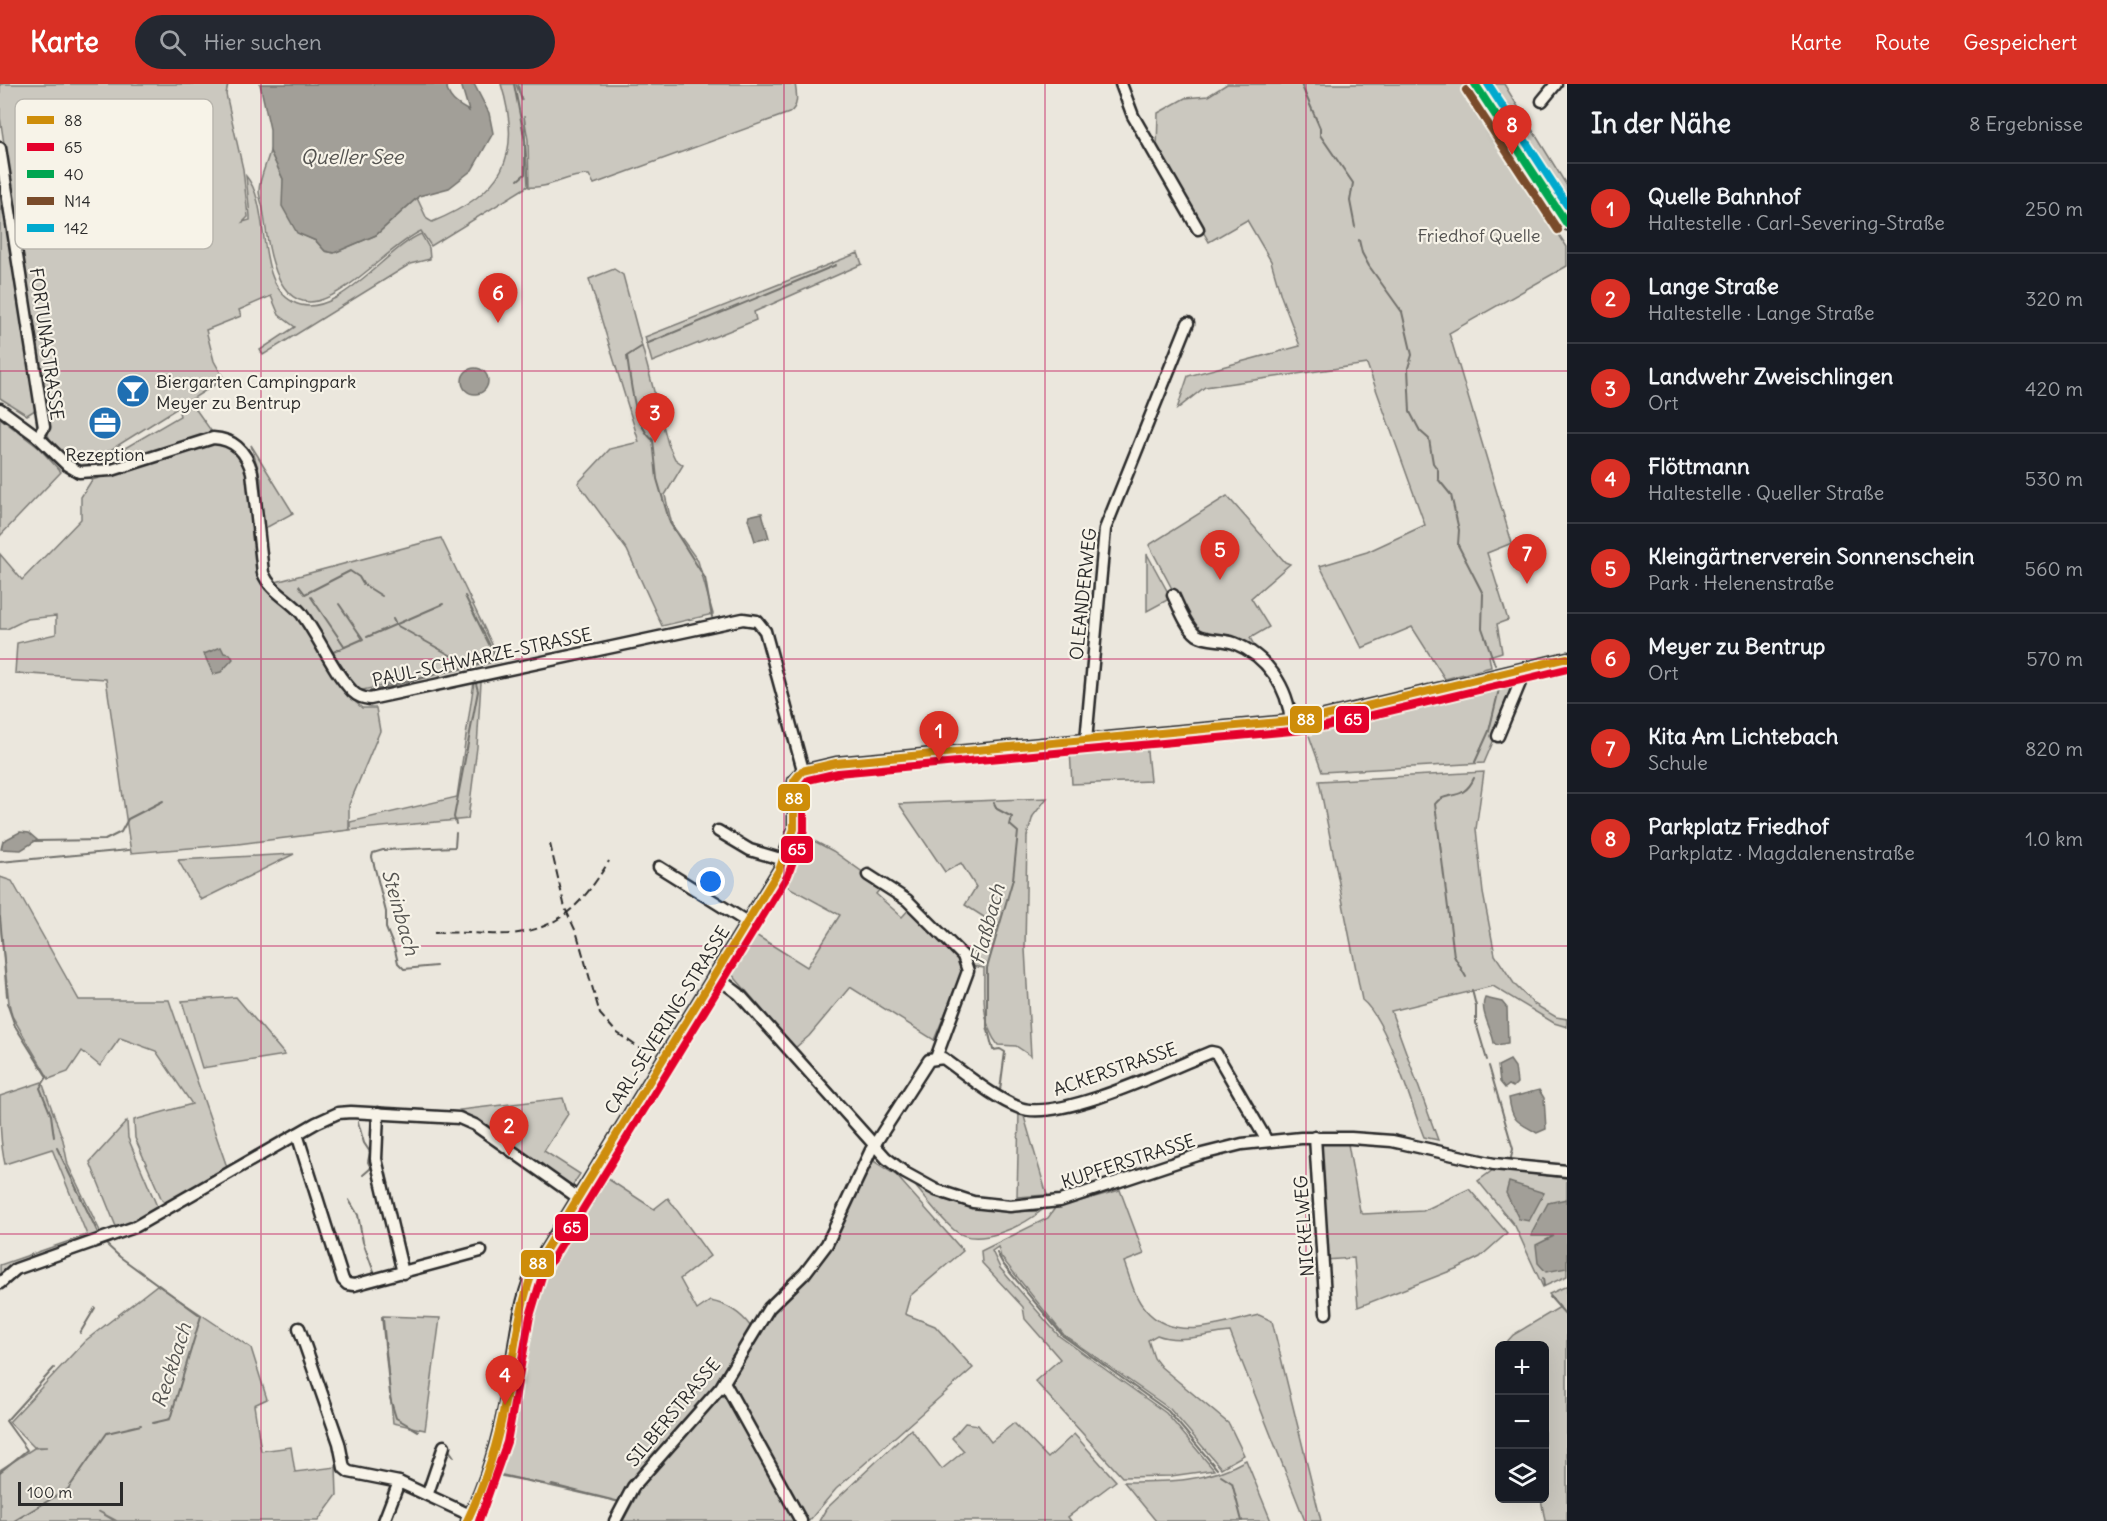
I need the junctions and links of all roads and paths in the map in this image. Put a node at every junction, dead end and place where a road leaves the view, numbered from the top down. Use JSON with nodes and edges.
{"nodes":[{"id":1,"x":1120,"y":84,"type":"edge"},
{"id":2,"x":1476,"y":84,"type":"edge"},
{"id":3,"x":1556,"y":84,"type":"edge"},
{"id":4,"x":1542,"y":101,"type":"dead end"},
{"id":5,"x":0,"y":148,"type":"edge"},
{"id":6,"x":1567,"y":224,"type":"edge"},
{"id":7,"x":1198,"y":229,"type":"dead end"},
{"id":8,"x":15,"y":243,"type":"edge"},
{"id":9,"x":16,"y":249,"type":"edge"},
{"id":10,"x":1188,"y":323,"type":"dead end"},
{"id":11,"x":0,"y":409,"type":"edge"},
{"id":12,"x":38,"y":437,"type":"junction"},
{"id":13,"x":1173,"y":595,"type":"dead end"},
{"id":14,"x":1567,"y":658,"type":"edge"},
{"id":15,"x":1521,"y":670,"type":"junction"},
{"id":16,"x":1291,"y":722,"type":"junction"},
{"id":17,"x":1498,"y":736,"type":"dead end"},
{"id":18,"x":1086,"y":741,"type":"junction"},
{"id":19,"x":803,"y":770,"type":"junction"},
{"id":20,"x":718,"y":831,"type":"dead end"},
{"id":21,"x":784,"y":860,"type":"junction"},
{"id":22,"x":659,"y":867,"type":"dead end"},
{"id":23,"x":868,"y":875,"type":"dead end"},
{"id":24,"x":747,"y":922,"type":"junction"},
{"id":25,"x":714,"y":975,"type":"junction"},
{"id":26,"x":936,"y":1058,"type":"junction"},
{"id":27,"x":378,"y":1113,"type":"junction"},
{"id":28,"x":297,"y":1134,"type":"junction"},
{"id":29,"x":1315,"y":1137,"type":"junction"},
{"id":30,"x":1267,"y":1141,"type":"junction"},
{"id":31,"x":874,"y":1146,"type":"junction"},
{"id":32,"x":1567,"y":1171,"type":"edge"},
{"id":33,"x":576,"y":1197,"type":"junction"},
{"id":34,"x":481,"y":1251,"type":"dead end"},
{"id":35,"x":403,"y":1273,"type":"junction"},
{"id":36,"x":0,"y":1282,"type":"edge"},
{"id":37,"x":1326,"y":1313,"type":"dead end"},
{"id":38,"x":299,"y":1328,"type":"dead end"},
{"id":39,"x":724,"y":1382,"type":"junction"},
{"id":40,"x":444,"y":1446,"type":"dead end"},
{"id":41,"x":399,"y":1482,"type":"junction"},
{"id":42,"x":428,"y":1493,"type":"junction"},
{"id":43,"x":468,"y":1518,"type":"edge"},
{"id":44,"x":384,"y":1521,"type":"edge"},
{"id":45,"x":615,"y":1521,"type":"edge"},
{"id":46,"x":801,"y":1521,"type":"edge"}],
"edges":[{"from":1,"to":7,"type":"street"},
{"from":2,"to":6,"type":"street"},
{"from":3,"to":4,"type":"street"},
{"from":5,"to":8,"type":"street","name":"FORTUNASTRASSE"},
{"from":9,"to":12,"type":"street","name":"FORTUNASTRASSE"},
{"from":10,"to":18,"type":"street","name":"OLEANDERWEG"},
{"from":11,"to":12,"type":"street","name":"PAUL-SCHWARZE-STRASSE"},
{"from":12,"to":19,"type":"street","name":"PAUL-SCHWARZE-STRASSE"},
{"from":13,"to":16,"type":"street"},
{"from":14,"to":15,"type":"street"},
{"from":15,"to":16,"type":"street"},
{"from":15,"to":17,"type":"street"},
{"from":16,"to":18,"type":"street"},
{"from":18,"to":19,"type":"street"},
{"from":19,"to":21,"type":"street","name":"CARL-SEVERING-STRASSE"},
{"from":20,"to":21,"type":"street"},
{"from":21,"to":24,"type":"street","name":"CARL-SEVERING-STRASSE"},
{"from":22,"to":24,"type":"street"},
{"from":23,"to":26,"type":"street"},
{"from":24,"to":25,"type":"street","name":"CARL-SEVERING-STRASSE"},
{"from":25,"to":31,"type":"street","name":"KUPFERSTRASSE"},
{"from":25,"to":33,"type":"street","name":"CARL-SEVERING-STRASSE"},
{"from":26,"to":30,"type":"street","name":"ACKERSTRASSE"},
{"from":26,"to":31,"type":"street"},
{"from":27,"to":28,"type":"street"},
{"from":27,"to":33,"type":"street"},
{"from":27,"to":35,"type":"street"},
{"from":28,"to":35,"type":"street"},
{"from":28,"to":36,"type":"street"},
{"from":29,"to":30,"type":"street","name":"KUPFERSTRASSE"},
{"from":29,"to":32,"type":"street","name":"KUPFERSTRASSE"},
{"from":29,"to":37,"type":"street","name":"NICKELWEG"},
{"from":30,"to":31,"type":"street","name":"KUPFERSTRASSE"},
{"from":31,"to":39,"type":"street","name":"SILBERSTRASSE"},
{"from":33,"to":43,"type":"street","name":"CARL-SEVERING-STRASSE"},
{"from":34,"to":35,"type":"street"},
{"from":38,"to":41,"type":"street"},
{"from":39,"to":45,"type":"street","name":"SILBERSTRASSE"},
{"from":39,"to":46,"type":"street"},
{"from":40,"to":42,"type":"street"},
{"from":41,"to":42,"type":"street"},
{"from":41,"to":44,"type":"street"},
{"from":42,"to":43,"type":"street"}]}
